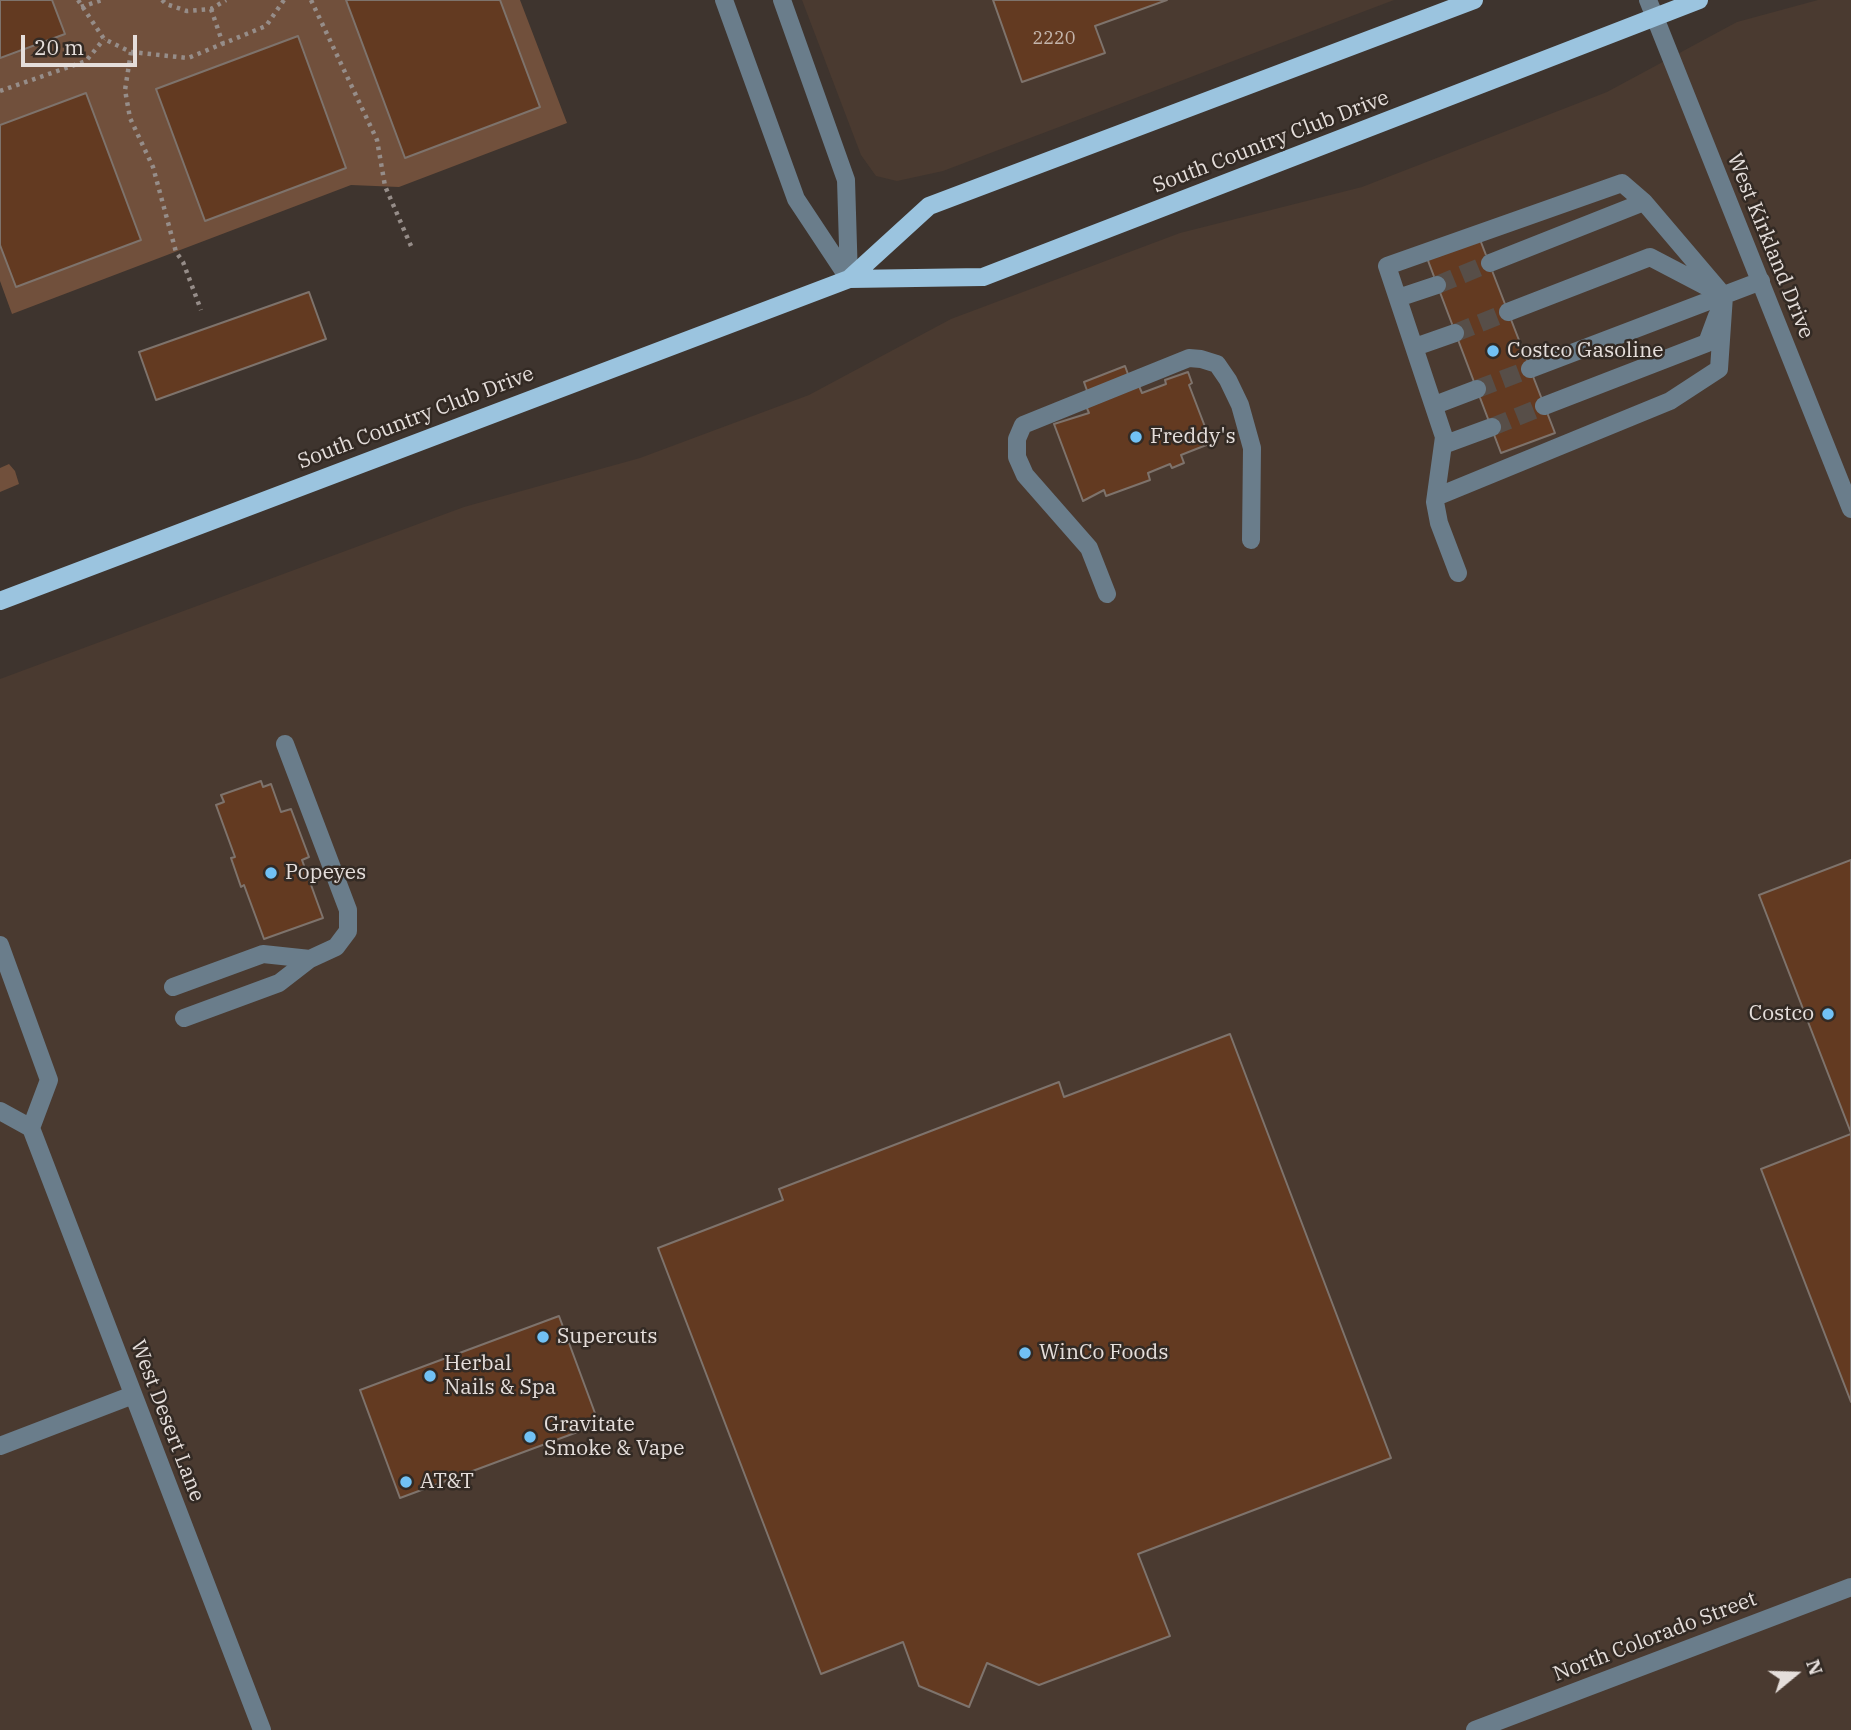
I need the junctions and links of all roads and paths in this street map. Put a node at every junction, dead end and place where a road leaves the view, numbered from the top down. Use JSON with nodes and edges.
{"nodes":[{"id":1,"x":78,"y":0,"type":"edge"},
{"id":2,"x":102,"y":0,"type":"edge"},
{"id":3,"x":162,"y":0,"type":"edge"},
{"id":4,"x":226,"y":0,"type":"edge"},
{"id":5,"x":284,"y":0,"type":"edge"},
{"id":6,"x":311,"y":0,"type":"edge"},
{"id":7,"x":724,"y":0,"type":"edge"},
{"id":8,"x":782,"y":0,"type":"edge"},
{"id":9,"x":1474,"y":0,"type":"edge"},
{"id":10,"x":1647,"y":0,"type":"edge"},
{"id":11,"x":1699,"y":0,"type":"edge"},
{"id":12,"x":80,"y":7,"type":"junction"},
{"id":13,"x":211,"y":9,"type":"junction"},
{"id":14,"x":1655,"y":18,"type":"junction"},
{"id":15,"x":104,"y":39,"type":"junction"},
{"id":16,"x":223,"y":44,"type":"junction"},
{"id":17,"x":131,"y":52,"type":"junction"},
{"id":18,"x":0,"y":91,"type":"edge"},
{"id":19,"x":1644,"y":202,"type":"junction"},
{"id":20,"x":411,"y":246,"type":"dead end"},
{"id":21,"x":1490,"y":263,"type":"tunnel mouth"},
{"id":22,"x":849,"y":279,"type":"junction"},
{"id":23,"x":1761,"y":281,"type":"junction"},
{"id":24,"x":1437,"y":285,"type":"tunnel mouth"},
{"id":25,"x":1724,"y":296,"type":"junction"},
{"id":26,"x":1398,"y":298,"type":"junction"},
{"id":27,"x":201,"y":310,"type":"dead end"},
{"id":28,"x":1508,"y":312,"type":"tunnel mouth"},
{"id":29,"x":1455,"y":333,"type":"tunnel mouth"},
{"id":30,"x":1415,"y":347,"type":"junction"},
{"id":31,"x":1530,"y":369,"type":"tunnel mouth"},
{"id":32,"x":1477,"y":388,"type":"tunnel mouth"},
{"id":33,"x":1435,"y":405,"type":"junction"},
{"id":34,"x":1544,"y":407,"type":"tunnel mouth"},
{"id":35,"x":1492,"y":427,"type":"tunnel mouth"},
{"id":36,"x":1443,"y":445,"type":"junction"},
{"id":37,"x":1436,"y":497,"type":"junction"},
{"id":38,"x":1851,"y":509,"type":"edge"},
{"id":39,"x":1251,"y":540,"type":"dead end"},
{"id":40,"x":1458,"y":573,"type":"dead end"},
{"id":41,"x":1107,"y":594,"type":"dead end"},
{"id":42,"x":0,"y":601,"type":"edge"},
{"id":43,"x":285,"y":744,"type":"dead end"},
{"id":44,"x":0,"y":945,"type":"edge"},
{"id":45,"x":310,"y":959,"type":"junction"},
{"id":46,"x":173,"y":986,"type":"dead end"},
{"id":47,"x":184,"y":1018,"type":"dead end"},
{"id":48,"x":0,"y":1111,"type":"edge"},
{"id":49,"x":31,"y":1128,"type":"junction"},
{"id":50,"x":133,"y":1395,"type":"junction"},
{"id":51,"x":0,"y":1446,"type":"edge"},
{"id":52,"x":1851,"y":1587,"type":"edge"},
{"id":53,"x":262,"y":1730,"type":"edge"},
{"id":54,"x":1475,"y":1730,"type":"edge"}],
"edges":[{"from":1,"to":12,"type":"path"},
{"from":2,"to":12,"type":"path"},
{"from":3,"to":13,"type":"path"},
{"from":4,"to":13,"type":"path"},
{"from":5,"to":16,"type":"path"},
{"from":6,"to":20,"type":"path"},
{"from":7,"to":22,"type":"street"},
{"from":8,"to":22,"type":"street"},
{"from":9,"to":22,"type":"main road","name":"South Country Club Drive"},
{"from":10,"to":14,"type":"street","name":"West Kirkland Drive"},
{"from":11,"to":14,"type":"main road","name":"South Country Club Drive"},
{"from":12,"to":15,"type":"path"},
{"from":13,"to":16,"type":"path"},
{"from":14,"to":22,"type":"main road","name":"South Country Club Drive"},
{"from":14,"to":23,"type":"street","name":"West Kirkland Drive"},
{"from":15,"to":17,"type":"path"},
{"from":15,"to":18,"type":"path"},
{"from":16,"to":17,"type":"path"},
{"from":17,"to":27,"type":"path"},
{"from":19,"to":21,"type":"street"},
{"from":19,"to":25,"type":"street"},
{"from":19,"to":26,"type":"street"},
{"from":22,"to":42,"type":"main road","name":"South Country Club Drive"},
{"from":23,"to":25,"type":"street"},
{"from":23,"to":38,"type":"street","name":"West Kirkland Drive"},
{"from":24,"to":26,"type":"street"},
{"from":25,"to":28,"type":"street"},
{"from":25,"to":31,"type":"street"},
{"from":25,"to":34,"type":"street"},
{"from":25,"to":37,"type":"street"},
{"from":26,"to":30,"type":"street"},
{"from":29,"to":30,"type":"street"},
{"from":30,"to":33,"type":"street"},
{"from":32,"to":33,"type":"street"},
{"from":33,"to":36,"type":"street"},
{"from":35,"to":36,"type":"street"},
{"from":36,"to":37,"type":"street"},
{"from":37,"to":40,"type":"street"},
{"from":39,"to":41,"type":"street"},
{"from":43,"to":45,"type":"street"},
{"from":44,"to":49,"type":"street"},
{"from":45,"to":46,"type":"street"},
{"from":45,"to":47,"type":"street"},
{"from":48,"to":49,"type":"street"},
{"from":49,"to":50,"type":"street","name":"West Desert Lane"},
{"from":50,"to":51,"type":"street"},
{"from":50,"to":53,"type":"street","name":"West Desert Lane"},
{"from":52,"to":54,"type":"street","name":"North Colorado Street"}]}
